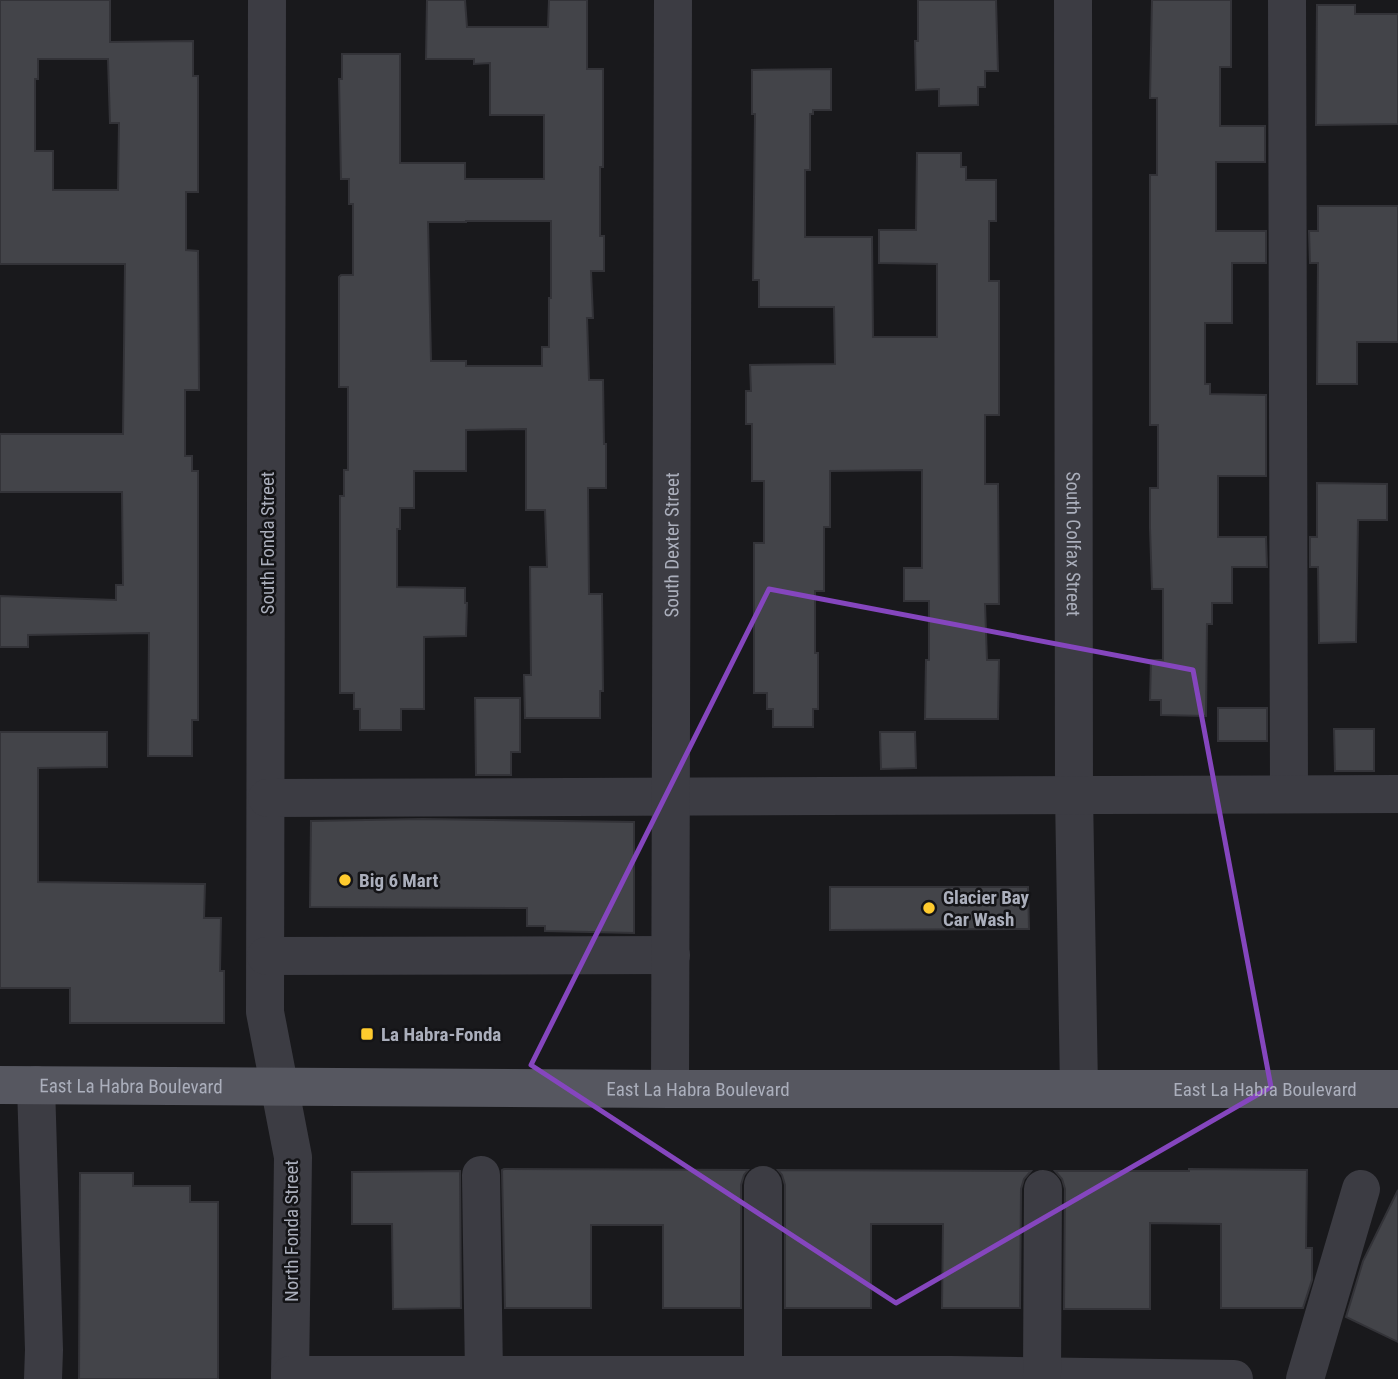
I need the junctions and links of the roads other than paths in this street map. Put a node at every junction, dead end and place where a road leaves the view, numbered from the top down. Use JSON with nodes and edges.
{"nodes":[{"id":1,"x":267,"y":0,"type":"edge"},
{"id":2,"x":673,"y":0,"type":"edge"},
{"id":3,"x":1073,"y":0,"type":"edge"},
{"id":4,"x":1287,"y":0,"type":"edge"},
{"id":5,"x":1074,"y":794,"type":"junction"},
{"id":6,"x":1289,"y":794,"type":"junction"},
{"id":7,"x":1398,"y":794,"type":"edge"},
{"id":8,"x":672,"y":796,"type":"junction"},
{"id":9,"x":267,"y":798,"type":"junction"},
{"id":10,"x":671,"y":955,"type":"junction"},
{"id":11,"x":266,"y":956,"type":"junction"},
{"id":12,"x":18,"y":1085,"type":"edge"},
{"id":13,"x":279,"y":1085,"type":"junction"},
{"id":14,"x":670,"y":1089,"type":"junction"},
{"id":15,"x":1079,"y":1089,"type":"junction"},
{"id":16,"x":1398,"y":1089,"type":"edge"},
{"id":17,"x":481,"y":1175,"type":"dead end"},
{"id":18,"x":762,"y":1185,"type":"dead end"},
{"id":19,"x":1043,"y":1189,"type":"dead end"},
{"id":20,"x":1361,"y":1189,"type":"dead end"},
{"id":21,"x":484,"y":1375,"type":"junction"},
{"id":22,"x":762,"y":1375,"type":"junction"},
{"id":23,"x":1042,"y":1376,"type":"junction"},
{"id":24,"x":290,"y":1377,"type":"edge"},
{"id":25,"x":663,"y":1377,"type":"edge"},
{"id":26,"x":952,"y":1377,"type":"edge"},
{"id":27,"x":43,"y":1379,"type":"edge"},
{"id":28,"x":1234,"y":1379,"type":"edge"},
{"id":29,"x":1305,"y":1379,"type":"edge"}],
"edges":[{"from":1,"to":9,"type":"street","name":"South Fonda Street"},
{"from":2,"to":8,"type":"street","name":"South Dexter Street"},
{"from":3,"to":5,"type":"street","name":"South Colfax Street"},
{"from":4,"to":6,"type":"street"},
{"from":5,"to":6,"type":"street"},
{"from":5,"to":8,"type":"street"},
{"from":5,"to":15,"type":"street","name":"South Colfax Street"},
{"from":6,"to":7,"type":"street"},
{"from":8,"to":9,"type":"street"},
{"from":8,"to":10,"type":"street","name":"South Dexter Street"},
{"from":9,"to":11,"type":"street","name":"South Fonda Street"},
{"from":10,"to":11,"type":"street"},
{"from":10,"to":14,"type":"street","name":"South Dexter Street"},
{"from":11,"to":13,"type":"street","name":"South Fonda Street"},
{"from":12,"to":13,"type":"main road","name":"East La Habra Boulevard"},
{"from":12,"to":27,"type":"street"},
{"from":13,"to":14,"type":"main road","name":"East La Habra Boulevard"},
{"from":13,"to":24,"type":"street","name":"North Fonda Street"},
{"from":14,"to":15,"type":"main road","name":"East La Habra Boulevard"},
{"from":15,"to":16,"type":"main road","name":"East La Habra Boulevard"},
{"from":17,"to":21,"type":"street"},
{"from":18,"to":22,"type":"street"},
{"from":19,"to":23,"type":"street"},
{"from":20,"to":29,"type":"street"},
{"from":21,"to":24,"type":"street"},
{"from":21,"to":25,"type":"street"},
{"from":22,"to":25,"type":"street"},
{"from":22,"to":26,"type":"street"},
{"from":23,"to":26,"type":"street"},
{"from":23,"to":28,"type":"street"}]}
